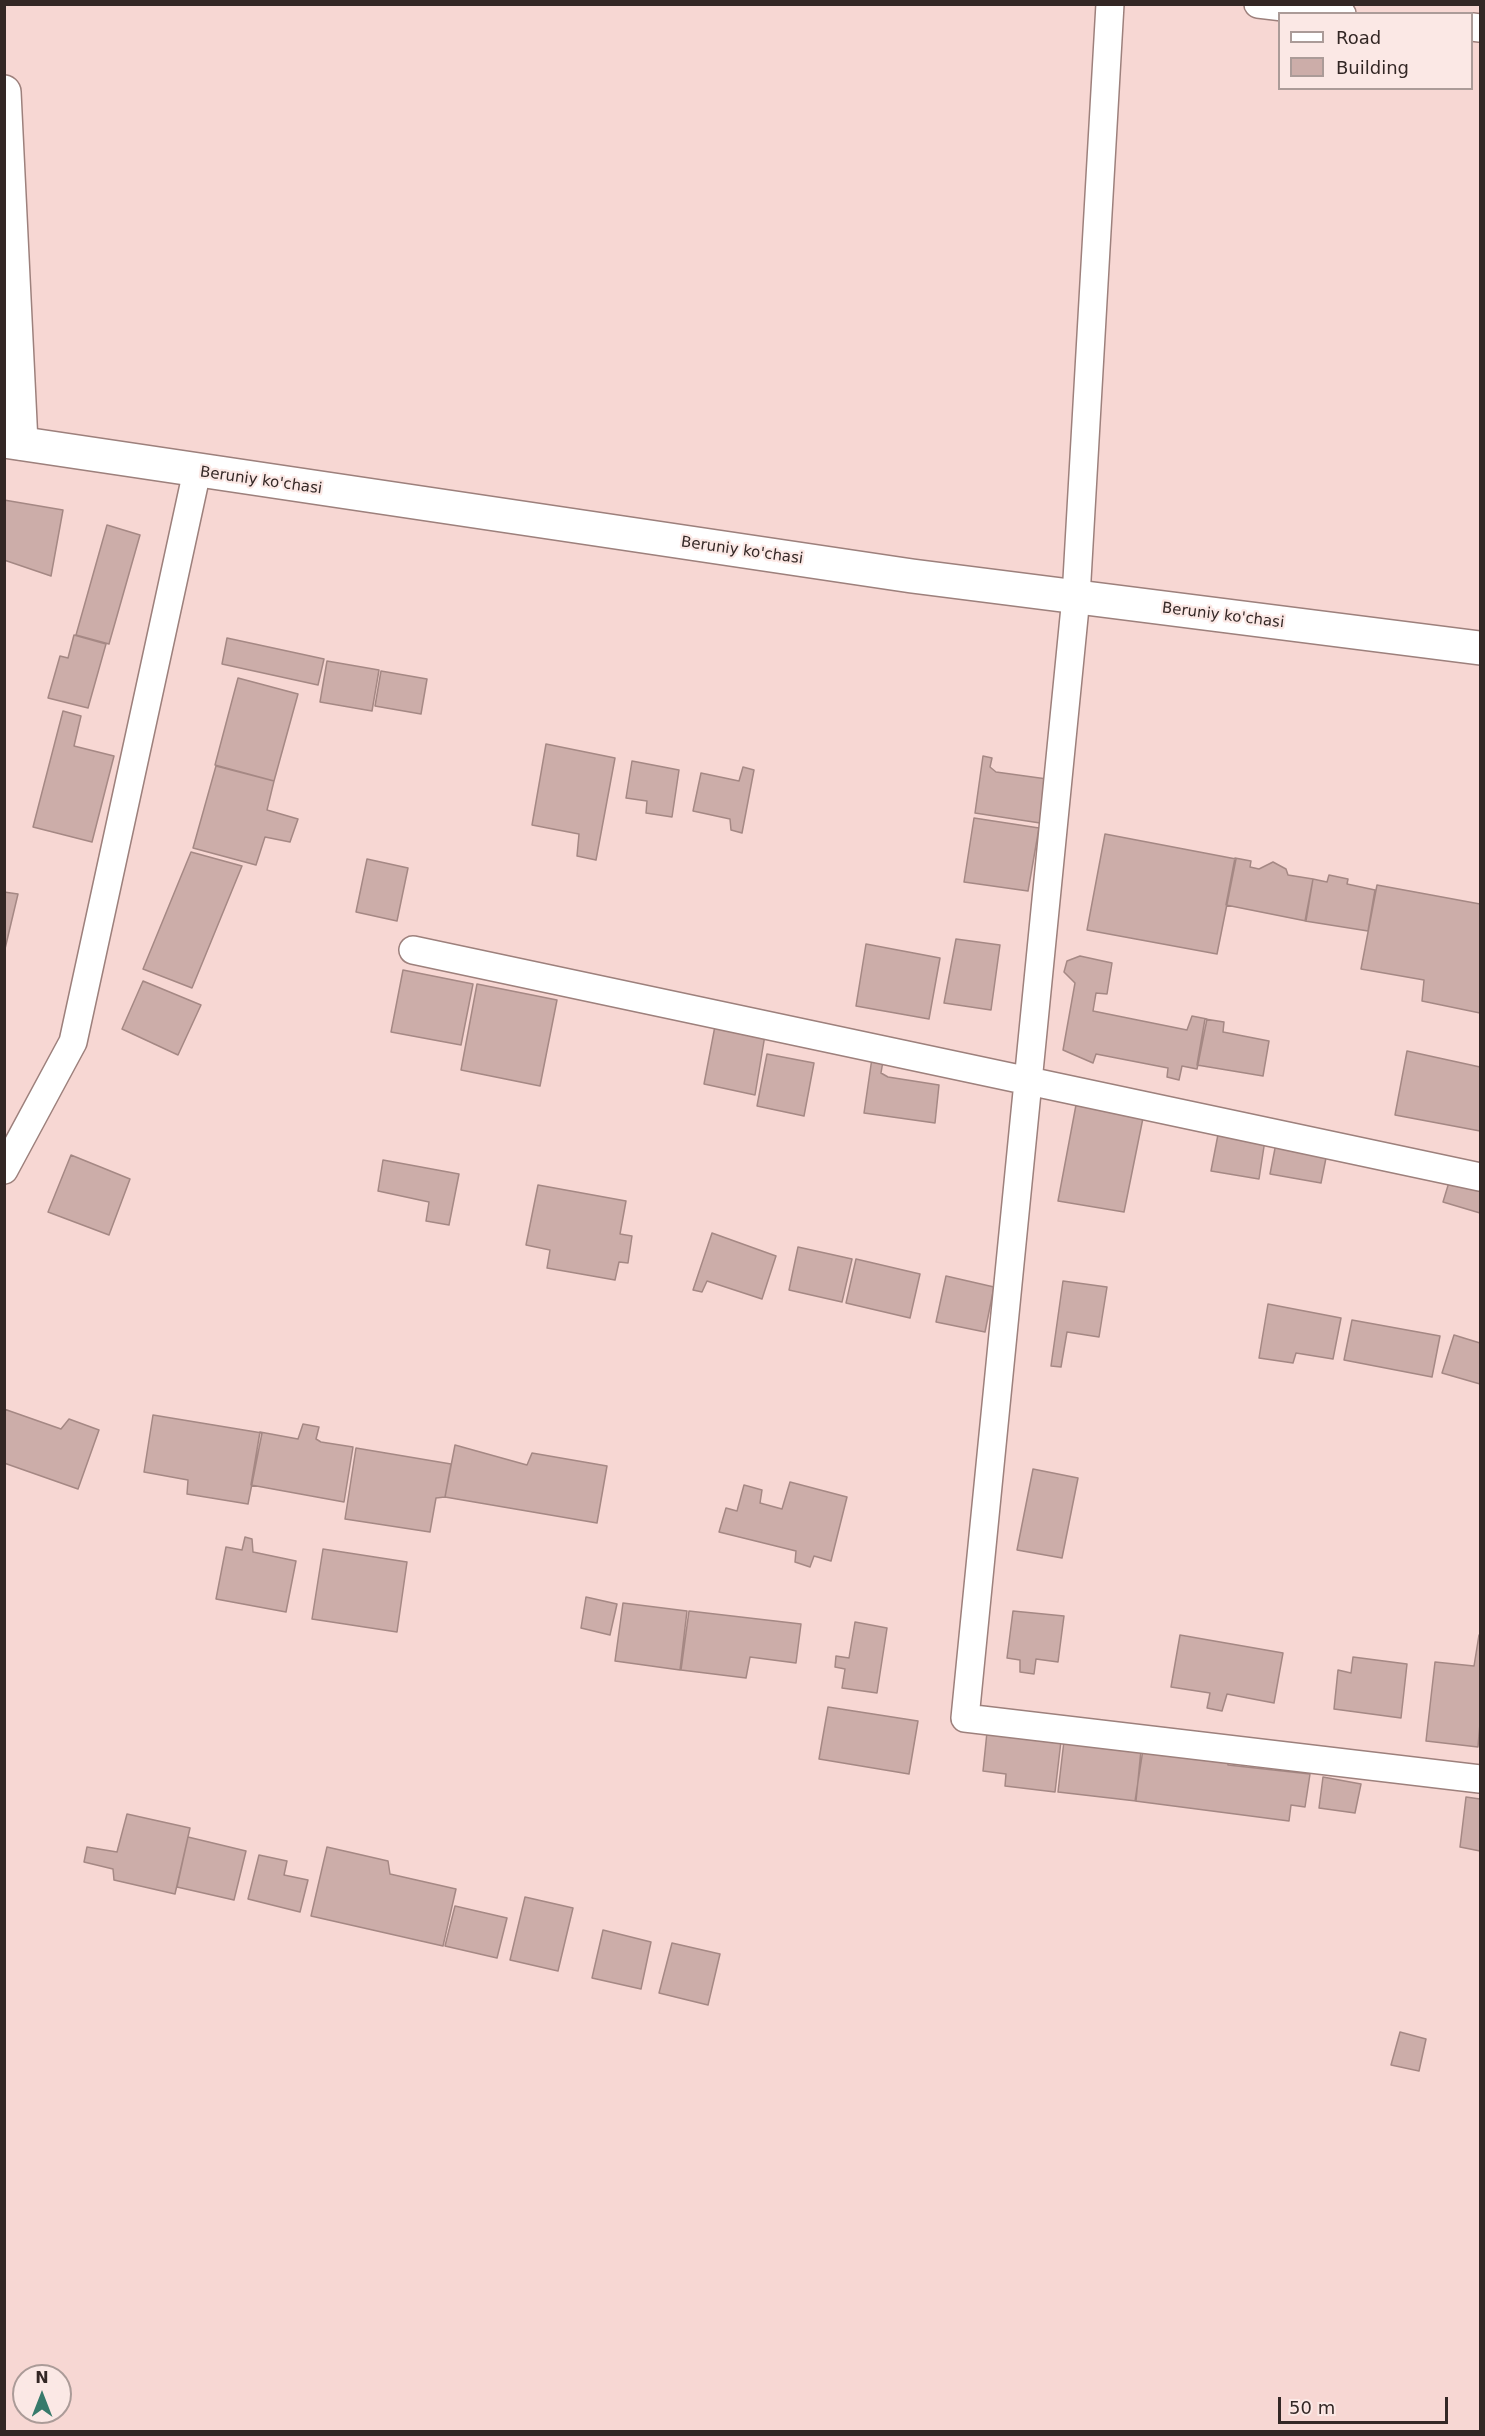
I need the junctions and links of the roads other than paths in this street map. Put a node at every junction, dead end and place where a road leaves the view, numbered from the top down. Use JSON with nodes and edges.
{"nodes":[{"id":1,"x":1110,"y":4,"type":"edge"},
{"id":2,"x":1258,"y":4,"type":"edge"},
{"id":3,"x":1325,"y":12,"type":"edge"},
{"id":4,"x":4,"y":92,"type":"edge"},
{"id":5,"x":13,"y":442,"type":"edge"},
{"id":6,"x":197,"y":471,"type":"junction"},
{"id":7,"x":1076,"y":597,"type":"junction"},
{"id":8,"x":1480,"y":648,"type":"edge"},
{"id":9,"x":413,"y":950,"type":"dead end"},
{"id":10,"x":1028,"y":1082,"type":"junction"},
{"id":11,"x":4,"y":1170,"type":"edge"},
{"id":12,"x":1480,"y":1177,"type":"edge"},
{"id":13,"x":1480,"y":1779,"type":"edge"}],
"edges":[{"from":1,"to":7,"type":"street"},
{"from":2,"to":3,"type":"street"},
{"from":4,"to":5,"type":"main road"},
{"from":5,"to":6,"type":"main road","name":"Beruniy ko'chasi"},
{"from":6,"to":7,"type":"main road","name":"Beruniy ko'chasi"},
{"from":6,"to":11,"type":"street"},
{"from":7,"to":8,"type":"main road","name":"Beruniy ko'chasi"},
{"from":7,"to":10,"type":"street"},
{"from":9,"to":10,"type":"street"},
{"from":10,"to":12,"type":"street"},
{"from":10,"to":13,"type":"street"}]}
